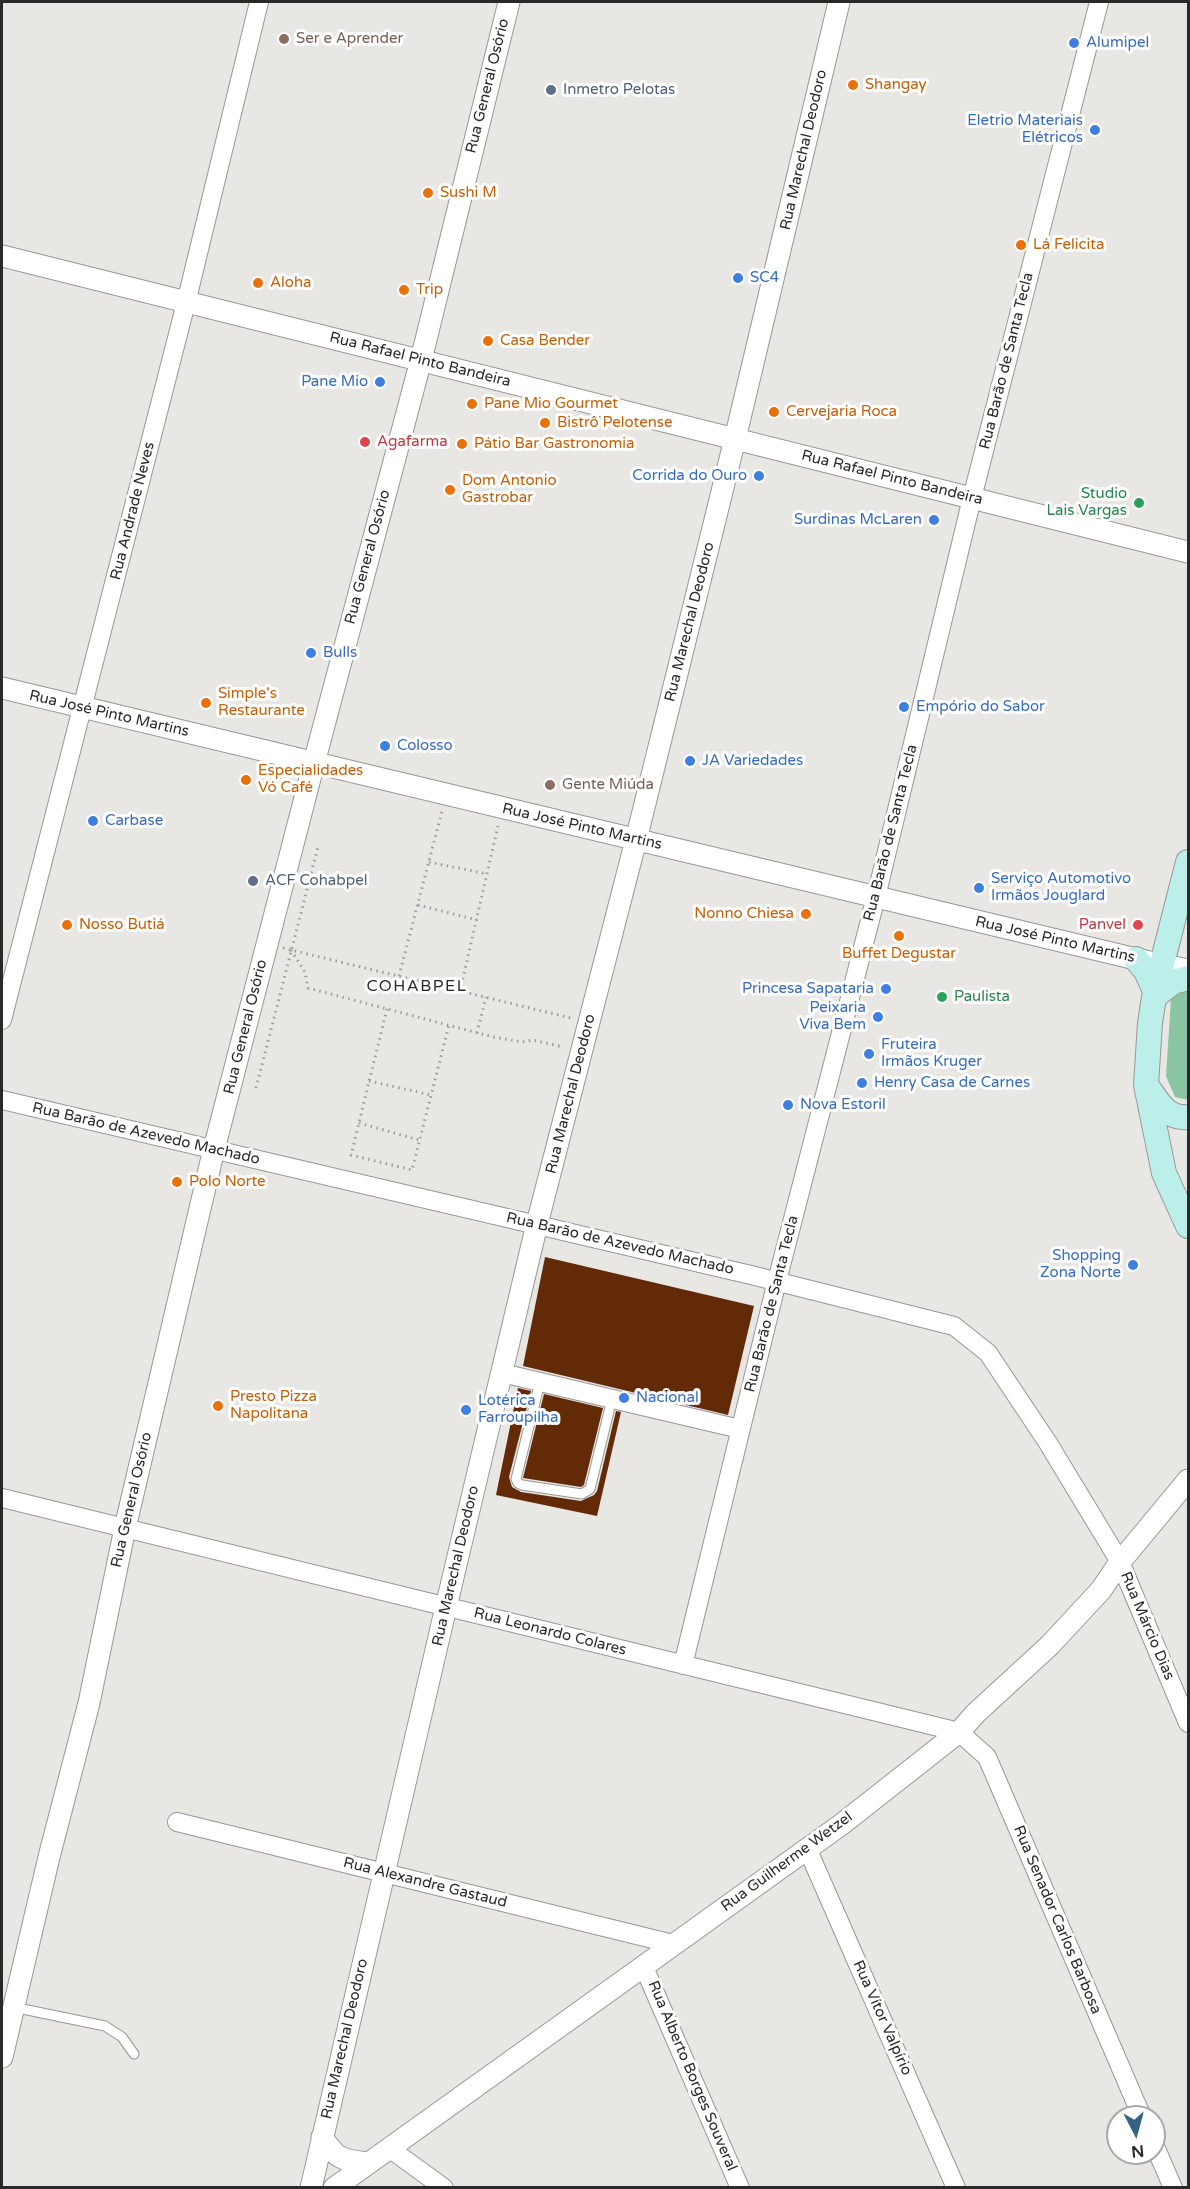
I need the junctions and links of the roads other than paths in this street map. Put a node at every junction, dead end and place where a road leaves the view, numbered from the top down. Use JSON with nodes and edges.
{"nodes":[{"id":1,"x":260,"y":2,"type":"edge"},
{"id":2,"x":509,"y":2,"type":"edge"},
{"id":3,"x":839,"y":2,"type":"edge"},
{"id":4,"x":1099,"y":2,"type":"edge"},
{"id":5,"x":2,"y":255,"type":"edge"},
{"id":6,"x":186,"y":303,"type":"junction"},
{"id":7,"x":421,"y":360,"type":"junction"},
{"id":8,"x":735,"y":439,"type":"junction"},
{"id":9,"x":972,"y":498,"type":"junction"},
{"id":10,"x":1188,"y":552,"type":"edge"},
{"id":11,"x":2,"y":688,"type":"edge"},
{"id":12,"x":82,"y":708,"type":"junction"},
{"id":13,"x":314,"y":763,"type":"junction"},
{"id":14,"x":636,"y":840,"type":"junction"},
{"id":15,"x":1188,"y":862,"type":"edge"},
{"id":16,"x":876,"y":897,"type":"junction"},
{"id":17,"x":1136,"y":959,"type":"junction"},
{"id":18,"x":1162,"y":965,"type":"junction"},
{"id":19,"x":1188,"y":970,"type":"edge"},
{"id":20,"x":1188,"y":978,"type":"edge"},
{"id":21,"x":1155,"y":994,"type":"junction"},
{"id":22,"x":2,"y":1020,"type":"edge"},
{"id":23,"x":1146,"y":1085,"type":"junction"},
{"id":24,"x":2,"y":1100,"type":"edge"},
{"id":25,"x":1188,"y":1117,"type":"edge"},
{"id":26,"x":214,"y":1149,"type":"junction"},
{"id":27,"x":537,"y":1224,"type":"junction"},
{"id":28,"x":1188,"y":1226,"type":"edge"},
{"id":29,"x":777,"y":1281,"type":"junction"},
{"id":30,"x":502,"y":1373,"type":"junction"},
{"id":31,"x":540,"y":1382,"type":"junction"},
{"id":32,"x":612,"y":1399,"type":"junction"},
{"id":33,"x":740,"y":1429,"type":"junction"},
{"id":34,"x":1188,"y":1480,"type":"edge"},
{"id":35,"x":2,"y":1498,"type":"edge"},
{"id":36,"x":125,"y":1528,"type":"junction"},
{"id":37,"x":1120,"y":1562,"type":"junction"},
{"id":38,"x":446,"y":1607,"type":"junction"},
{"id":39,"x":683,"y":1665,"type":"junction"},
{"id":40,"x":1188,"y":1722,"type":"edge"},
{"id":41,"x":959,"y":1732,"type":"junction"},
{"id":42,"x":177,"y":1822,"type":"dead end"},
{"id":43,"x":807,"y":1848,"type":"junction"},
{"id":44,"x":384,"y":1872,"type":"junction"},
{"id":45,"x":673,"y":1944,"type":"junction"},
{"id":46,"x":644,"y":1965,"type":"junction"},
{"id":47,"x":13,"y":2007,"type":"junction"},
{"id":48,"x":134,"y":2054,"type":"dead end"},
{"id":49,"x":2,"y":2057,"type":"edge"},
{"id":50,"x":1137,"y":2105,"type":"edge"},
{"id":51,"x":322,"y":2137,"type":"junction"},
{"id":52,"x":389,"y":2148,"type":"junction"},
{"id":53,"x":367,"y":2163,"type":"junction"},
{"id":54,"x":1163,"y":2165,"type":"edge"},
{"id":55,"x":311,"y":2187,"type":"edge"},
{"id":56,"x":334,"y":2187,"type":"edge"},
{"id":57,"x":444,"y":2187,"type":"edge"},
{"id":58,"x":740,"y":2187,"type":"edge"},
{"id":59,"x":956,"y":2187,"type":"edge"},
{"id":60,"x":1173,"y":2187,"type":"edge"}],
"edges":[{"from":1,"to":6,"type":"street","name":"Rua Andrade Neves"},
{"from":2,"to":7,"type":"street","name":"Rua General Osório"},
{"from":3,"to":8,"type":"street","name":"Rua Marechal Deodoro"},
{"from":4,"to":9,"type":"street","name":"Rua Barão de Santa Tecla"},
{"from":5,"to":6,"type":"street","name":"Rua Rafael Pinto Bandeira"},
{"from":6,"to":7,"type":"street","name":"Rua Rafael Pinto Bandeira"},
{"from":6,"to":12,"type":"street","name":"Rua Andrade Neves"},
{"from":7,"to":8,"type":"street","name":"Rua Rafael Pinto Bandeira"},
{"from":7,"to":13,"type":"street","name":"Rua General Osório"},
{"from":8,"to":9,"type":"street","name":"Rua Rafael Pinto Bandeira"},
{"from":8,"to":14,"type":"street","name":"Rua Marechal Deodoro"},
{"from":9,"to":10,"type":"street","name":"Rua Rafael Pinto Bandeira"},
{"from":9,"to":16,"type":"street","name":"Rua Barão de Santa Tecla"},
{"from":11,"to":12,"type":"street","name":"Rua José Pinto Martins"},
{"from":12,"to":13,"type":"street","name":"Rua José Pinto Martins"},
{"from":12,"to":22,"type":"street","name":"Rua Andrade Neves"},
{"from":13,"to":14,"type":"street","name":"Rua José Pinto Martins"},
{"from":13,"to":26,"type":"street","name":"Rua General Osório"},
{"from":14,"to":16,"type":"street","name":"Rua José Pinto Martins"},
{"from":14,"to":27,"type":"street","name":"Rua Marechal Deodoro"},
{"from":15,"to":18,"type":"main road"},
{"from":16,"to":17,"type":"street","name":"Rua José Pinto Martins"},
{"from":16,"to":29,"type":"street","name":"Rua Barão de Santa Tecla"},
{"from":17,"to":18,"type":"street","name":"Rua José Pinto Martins"},
{"from":17,"to":21,"type":"main road"},
{"from":18,"to":19,"type":"street","name":"Rua José Pinto Martins"},
{"from":18,"to":21,"type":"main road"},
{"from":20,"to":21,"type":"main road"},
{"from":21,"to":23,"type":"main road"},
{"from":23,"to":25,"type":"main road"},
{"from":23,"to":28,"type":"main road"},
{"from":24,"to":26,"type":"street","name":"Rua Barão de Azevedo Machado"},
{"from":26,"to":27,"type":"street","name":"Rua Barão de Azevedo Machado"},
{"from":26,"to":36,"type":"street","name":"Rua General Osório"},
{"from":27,"to":29,"type":"street","name":"Rua Barão de Azevedo Machado"},
{"from":27,"to":30,"type":"street","name":"Rua Marechal Deodoro"},
{"from":29,"to":33,"type":"street","name":"Rua Barão de Santa Tecla"},
{"from":29,"to":37,"type":"street","name":"Rua Barão de Azevedo Machado"},
{"from":30,"to":31,"type":"street"},
{"from":30,"to":38,"type":"street","name":"Rua Marechal Deodoro"},
{"from":31,"to":32,"type":"street"},
{"from":31,"to":32,"type":"lane"},
{"from":32,"to":33,"type":"street"},
{"from":33,"to":39,"type":"street","name":"Rua Barão de Santa Tecla"},
{"from":34,"to":37,"type":"street","name":"Rua Guilherme Wetzel"},
{"from":35,"to":36,"type":"street","name":"Rua Leonardo Colares"},
{"from":36,"to":38,"type":"street","name":"Rua Leonardo Colares"},
{"from":36,"to":47,"type":"street","name":"Rua General Osório"},
{"from":37,"to":40,"type":"street","name":"Rua Márcio Dias"},
{"from":37,"to":41,"type":"street","name":"Rua Guilherme Wetzel"},
{"from":38,"to":39,"type":"street","name":"Rua Leonardo Colares"},
{"from":38,"to":44,"type":"street","name":"Rua Marechal Deodoro"},
{"from":39,"to":41,"type":"street","name":"Rua Leonardo Colares"},
{"from":41,"to":43,"type":"street","name":"Rua Guilherme Wetzel"},
{"from":41,"to":50,"type":"street","name":"Rua Senador Carlos Barbosa"},
{"from":42,"to":44,"type":"street","name":"Rua Alexandre Gastaud"},
{"from":43,"to":45,"type":"street","name":"Rua Guilherme Wetzel"},
{"from":43,"to":59,"type":"street","name":"Rua Vítor Valpírio"},
{"from":44,"to":45,"type":"street","name":"Rua Alexandre Gastaud"},
{"from":44,"to":51,"type":"street","name":"Rua Marechal Deodoro"},
{"from":45,"to":46,"type":"street","name":"Rua Guilherme Wetzel"},
{"from":46,"to":52,"type":"street","name":"Rua Guilherme Wetzel"},
{"from":46,"to":58,"type":"street","name":"Rua Alberto Borges Souveral"},
{"from":47,"to":48,"type":"lane"},
{"from":47,"to":49,"type":"street","name":"Rua General Osório"},
{"from":51,"to":53,"type":"street"},
{"from":51,"to":55,"type":"street","name":"Rua Marechal Deodoro"},
{"from":52,"to":53,"type":"street","name":"Rua Guilherme Wetzel"},
{"from":52,"to":57,"type":"street"},
{"from":53,"to":56,"type":"street","name":"Rua Guilherme Wetzel"},
{"from":54,"to":60,"type":"street"}]}
